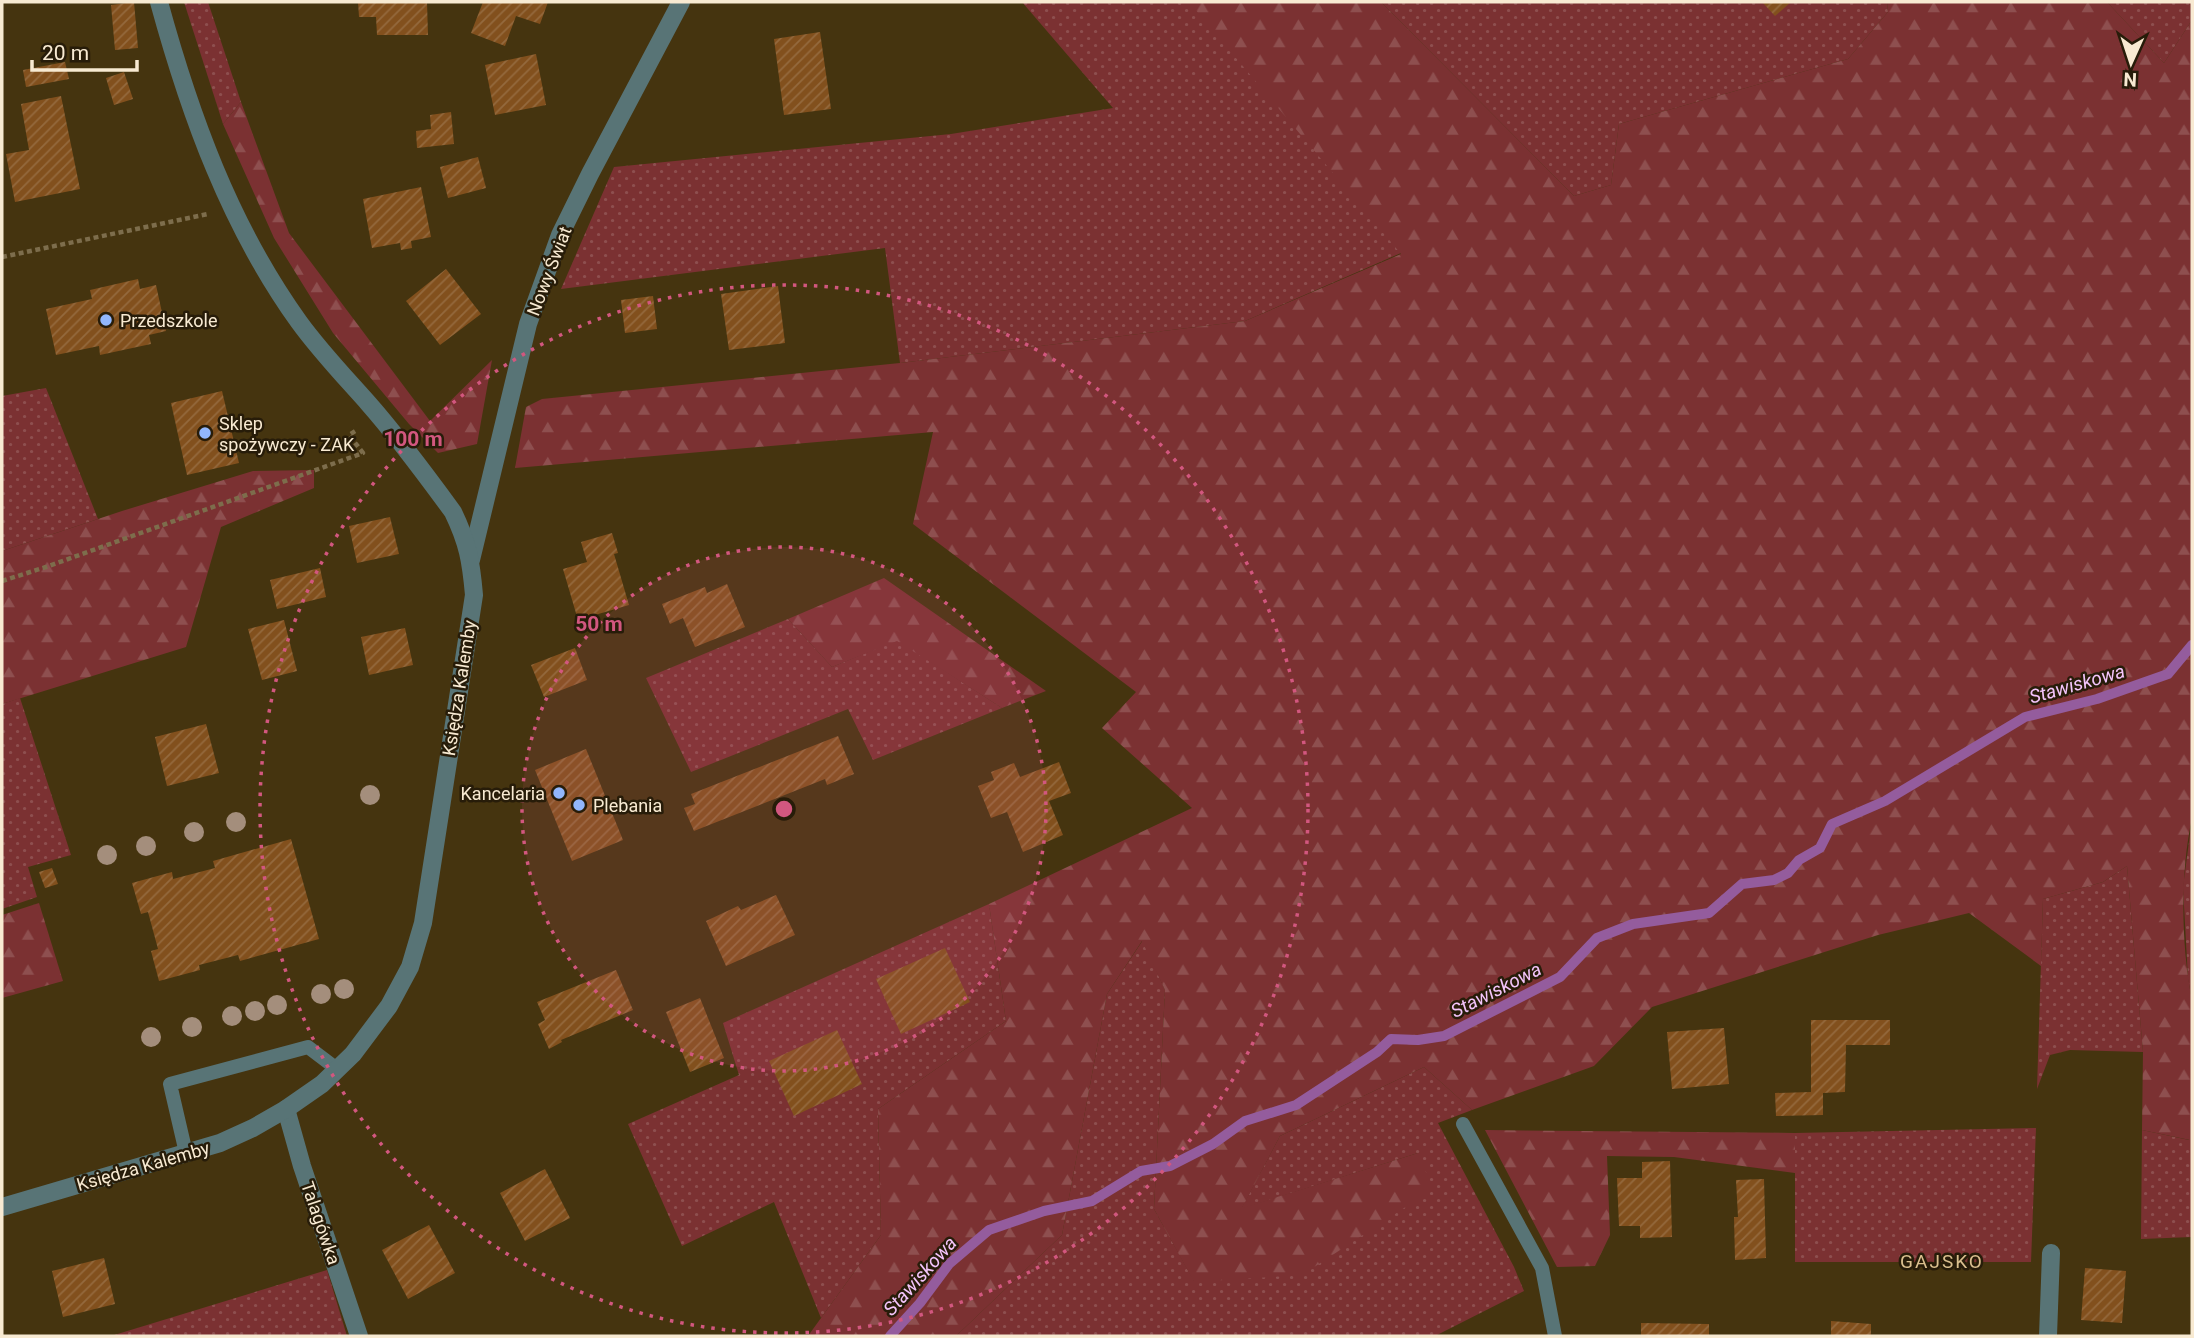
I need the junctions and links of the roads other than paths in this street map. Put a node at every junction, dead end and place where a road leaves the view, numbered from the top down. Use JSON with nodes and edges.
{"nodes":[{"id":1,"x":159,"y":2,"type":"edge"},
{"id":2,"x":681,"y":2,"type":"edge"},
{"id":3,"x":471,"y":560,"type":"junction"},
{"id":4,"x":337,"y":1069,"type":"junction"},
{"id":5,"x":286,"y":1109,"type":"junction"},
{"id":6,"x":1464,"y":1124,"type":"dead end"},
{"id":7,"x":186,"y":1153,"type":"junction"},
{"id":8,"x":2,"y":1207,"type":"edge"},
{"id":9,"x":2051,"y":1253,"type":"dead end"},
{"id":10,"x":359,"y":1336,"type":"edge"},
{"id":11,"x":1555,"y":1336,"type":"edge"},
{"id":12,"x":2048,"y":1336,"type":"edge"}],
"edges":[{"from":1,"to":3,"type":"street","name":"Księdza Kalemby"},
{"from":2,"to":3,"type":"street","name":"Nowy Świat"},
{"from":3,"to":4,"type":"street","name":"Księdza Kalemby"},
{"from":4,"to":5,"type":"street","name":"Księdza Kalemby"},
{"from":4,"to":7,"type":"lane"},
{"from":5,"to":7,"type":"street","name":"Księdza Kalemby"},
{"from":5,"to":10,"type":"street","name":"Talagówka"},
{"from":6,"to":11,"type":"lane"},
{"from":7,"to":8,"type":"street","name":"Księdza Kalemby"},
{"from":9,"to":12,"type":"street"}]}
